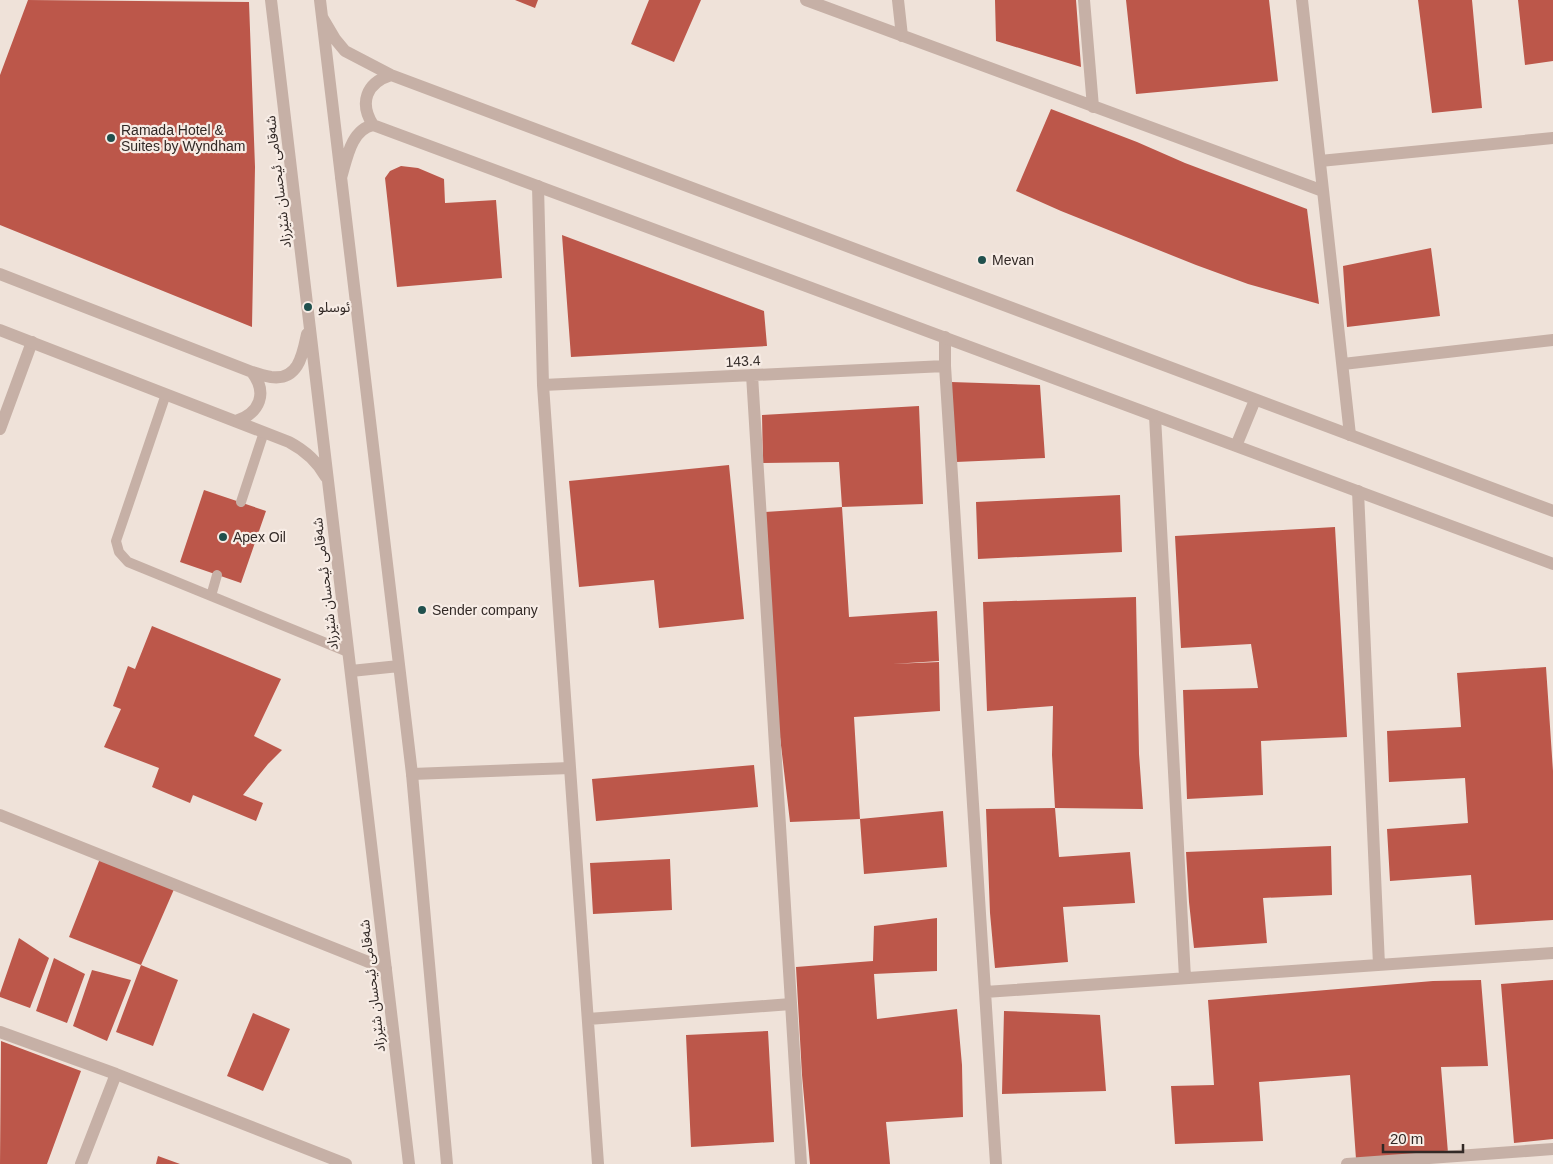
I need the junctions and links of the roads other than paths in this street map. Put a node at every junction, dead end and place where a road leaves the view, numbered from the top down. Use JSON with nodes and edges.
{"nodes":[{"id":1,"x":271,"y":0,"type":"edge"},
{"id":2,"x":320,"y":0,"type":"edge"},
{"id":3,"x":806,"y":0,"type":"edge"},
{"id":4,"x":898,"y":0,"type":"edge"},
{"id":5,"x":1084,"y":0,"type":"edge"},
{"id":6,"x":1302,"y":0,"type":"edge"},
{"id":7,"x":322,"y":17,"type":"junction"},
{"id":8,"x":902,"y":36,"type":"junction"},
{"id":9,"x":391,"y":75,"type":"junction"},
{"id":10,"x":1093,"y":107,"type":"junction"},
{"id":11,"x":373,"y":124,"type":"junction"},
{"id":12,"x":1553,"y":138,"type":"edge"},
{"id":13,"x":1320,"y":161,"type":"junction"},
{"id":14,"x":341,"y":178,"type":"junction"},
{"id":15,"x":538,"y":186,"type":"junction"},
{"id":16,"x":1323,"y":191,"type":"junction"},
{"id":17,"x":0,"y":274,"type":"edge"},
{"id":18,"x":310,"y":324,"type":"junction"},
{"id":19,"x":0,"y":330,"type":"edge"},
{"id":20,"x":945,"y":338,"type":"junction"},
{"id":21,"x":1553,"y":340,"type":"edge"},
{"id":22,"x":32,"y":342,"type":"junction"},
{"id":23,"x":1343,"y":364,"type":"junction"},
{"id":24,"x":945,"y":366,"type":"junction"},
{"id":25,"x":252,"y":372,"type":"junction"},
{"id":26,"x":752,"y":375,"type":"junction"},
{"id":27,"x":543,"y":385,"type":"junction"},
{"id":28,"x":166,"y":394,"type":"junction"},
{"id":29,"x":1255,"y":400,"type":"junction"},
{"id":30,"x":1155,"y":416,"type":"junction"},
{"id":31,"x":236,"y":421,"type":"junction"},
{"id":32,"x":0,"y":429,"type":"edge"},
{"id":33,"x":264,"y":432,"type":"junction"},
{"id":34,"x":1350,"y":435,"type":"junction"},
{"id":35,"x":1236,"y":446,"type":"junction"},
{"id":36,"x":328,"y":480,"type":"junction"},
{"id":37,"x":1358,"y":492,"type":"junction"},
{"id":38,"x":241,"y":502,"type":"dead end"},
{"id":39,"x":1553,"y":512,"type":"edge"},
{"id":40,"x":1553,"y":564,"type":"edge"},
{"id":41,"x":217,"y":575,"type":"dead end"},
{"id":42,"x":211,"y":596,"type":"junction"},
{"id":43,"x":348,"y":652,"type":"junction"},
{"id":44,"x":399,"y":666,"type":"junction"},
{"id":45,"x":351,"y":671,"type":"junction"},
{"id":46,"x":570,"y":768,"type":"junction"},
{"id":47,"x":412,"y":774,"type":"junction"},
{"id":48,"x":0,"y":815,"type":"edge"},
{"id":49,"x":1553,"y":953,"type":"edge"},
{"id":50,"x":1379,"y":965,"type":"junction"},
{"id":51,"x":386,"y":969,"type":"junction"},
{"id":52,"x":1185,"y":978,"type":"junction"},
{"id":53,"x":985,"y":992,"type":"junction"},
{"id":54,"x":791,"y":1004,"type":"junction"},
{"id":55,"x":588,"y":1019,"type":"junction"},
{"id":56,"x":0,"y":1032,"type":"edge"},
{"id":57,"x":116,"y":1074,"type":"junction"},
{"id":58,"x":1553,"y":1149,"type":"edge"},
{"id":59,"x":81,"y":1164,"type":"edge"},
{"id":60,"x":346,"y":1164,"type":"edge"},
{"id":61,"x":408,"y":1164,"type":"edge"},
{"id":62,"x":447,"y":1164,"type":"edge"},
{"id":63,"x":598,"y":1164,"type":"edge"},
{"id":64,"x":801,"y":1164,"type":"edge"},
{"id":65,"x":996,"y":1164,"type":"edge"},
{"id":66,"x":1346,"y":1164,"type":"edge"}],
"edges":[{"from":1,"to":18,"type":"street","name":"شەقامی ئیحسان شێرزاد"},
{"from":2,"to":7,"type":"street"},
{"from":3,"to":8,"type":"street"},
{"from":4,"to":8,"type":"street"},
{"from":5,"to":10,"type":"street"},
{"from":6,"to":13,"type":"street"},
{"from":7,"to":9,"type":"street"},
{"from":7,"to":14,"type":"street"},
{"from":8,"to":10,"type":"street"},
{"from":9,"to":11,"type":"street"},
{"from":9,"to":29,"type":"street"},
{"from":10,"to":16,"type":"street"},
{"from":11,"to":14,"type":"street"},
{"from":11,"to":15,"type":"street"},
{"from":12,"to":13,"type":"street"},
{"from":13,"to":16,"type":"street"},
{"from":14,"to":44,"type":"street"},
{"from":15,"to":20,"type":"street"},
{"from":15,"to":27,"type":"street"},
{"from":16,"to":23,"type":"street"},
{"from":17,"to":25,"type":"street"},
{"from":18,"to":25,"type":"street"},
{"from":18,"to":36,"type":"street","name":"شەقامی ئیحسان شێرزاد"},
{"from":19,"to":22,"type":"street"},
{"from":20,"to":24,"type":"street"},
{"from":20,"to":30,"type":"street"},
{"from":21,"to":23,"type":"street"},
{"from":22,"to":28,"type":"street"},
{"from":22,"to":32,"type":"street"},
{"from":23,"to":34,"type":"street"},
{"from":24,"to":26,"type":"street","name":"143.4"},
{"from":24,"to":53,"type":"street"},
{"from":25,"to":31,"type":"street"},
{"from":26,"to":27,"type":"street","name":"143.4"},
{"from":26,"to":54,"type":"street"},
{"from":27,"to":46,"type":"street"},
{"from":28,"to":31,"type":"street"},
{"from":28,"to":42,"type":"lane"},
{"from":29,"to":34,"type":"street"},
{"from":29,"to":35,"type":"street"},
{"from":30,"to":35,"type":"street"},
{"from":30,"to":52,"type":"street"},
{"from":31,"to":33,"type":"street"},
{"from":33,"to":36,"type":"street"},
{"from":33,"to":38,"type":"lane"},
{"from":34,"to":39,"type":"street"},
{"from":35,"to":37,"type":"street"},
{"from":36,"to":43,"type":"street","name":"شەقامی ئیحسان شێرزاد"},
{"from":37,"to":40,"type":"street"},
{"from":37,"to":50,"type":"street"},
{"from":41,"to":42,"type":"lane"},
{"from":42,"to":43,"type":"lane"},
{"from":43,"to":45,"type":"street","name":"شەقامی ئیحسان شێرزاد"},
{"from":44,"to":45,"type":"street"},
{"from":44,"to":47,"type":"street"},
{"from":45,"to":51,"type":"street","name":"شەقامی ئیحسان شێرزاد"},
{"from":46,"to":47,"type":"street"},
{"from":46,"to":55,"type":"street"},
{"from":47,"to":62,"type":"street"},
{"from":48,"to":51,"type":"street"},
{"from":49,"to":50,"type":"street"},
{"from":50,"to":52,"type":"street"},
{"from":51,"to":61,"type":"street","name":"شەقامی ئیحسان شێرزاد"},
{"from":52,"to":53,"type":"street"},
{"from":53,"to":65,"type":"street"},
{"from":54,"to":55,"type":"street"},
{"from":54,"to":64,"type":"street"},
{"from":55,"to":63,"type":"street"},
{"from":56,"to":57,"type":"street"},
{"from":57,"to":59,"type":"street"},
{"from":57,"to":60,"type":"street"},
{"from":58,"to":66,"type":"street"}]}
